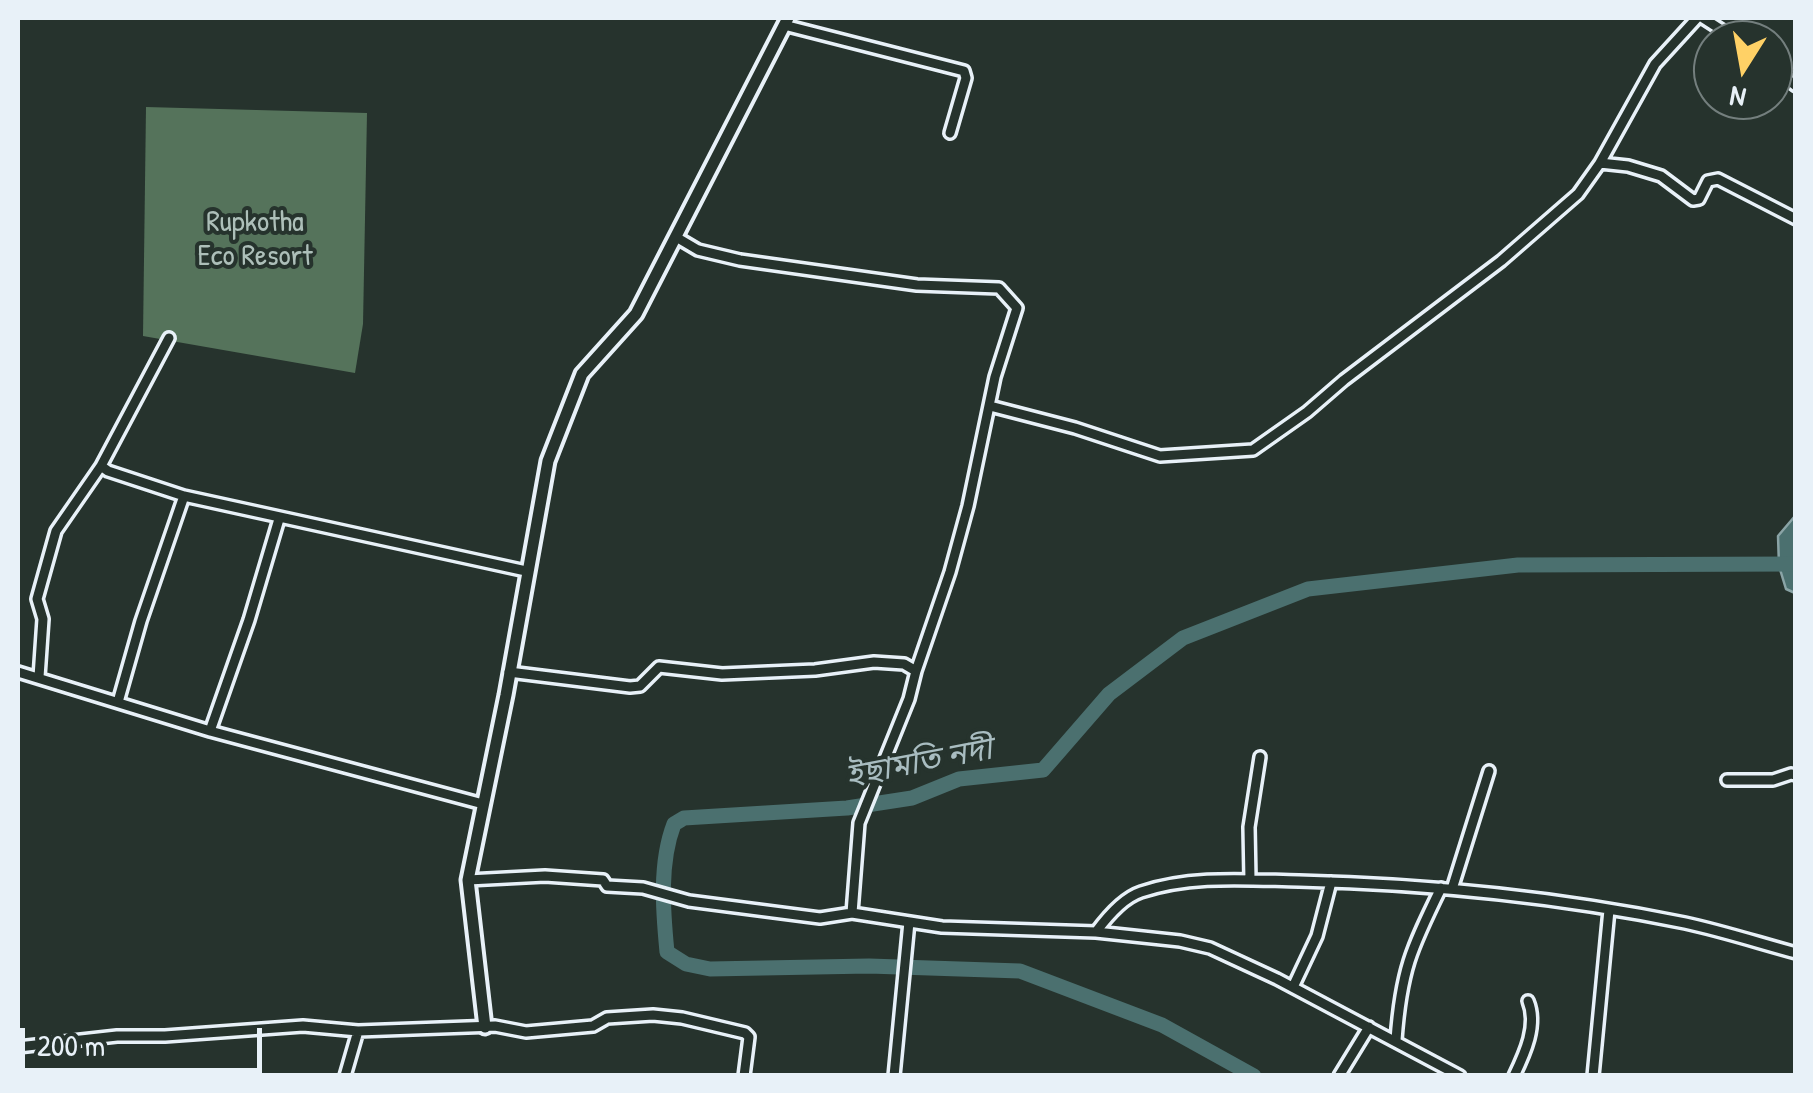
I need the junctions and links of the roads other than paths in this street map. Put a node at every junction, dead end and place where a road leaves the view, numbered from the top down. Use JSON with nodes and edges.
{"nodes":[{"id":1,"x":1700,"y":18,"type":"edge"},
{"id":2,"x":786,"y":21,"type":"edge"},
{"id":3,"x":950,"y":132,"type":"dead end"},
{"id":4,"x":1600,"y":164,"type":"junction"},
{"id":5,"x":1796,"y":219,"type":"edge"},
{"id":6,"x":676,"y":238,"type":"junction"},
{"id":7,"x":169,"y":338,"type":"dead end"},
{"id":8,"x":990,"y":406,"type":"junction"},
{"id":9,"x":101,"y":466,"type":"junction"},
{"id":10,"x":184,"y":496,"type":"junction"},
{"id":11,"x":279,"y":519,"type":"junction"},
{"id":12,"x":526,"y":571,"type":"junction"},
{"id":13,"x":916,"y":671,"type":"junction"},
{"id":14,"x":18,"y":672,"type":"edge"},
{"id":15,"x":509,"y":672,"type":"junction"},
{"id":16,"x":39,"y":677,"type":"junction"},
{"id":17,"x":118,"y":702,"type":"junction"},
{"id":18,"x":210,"y":731,"type":"junction"},
{"id":19,"x":1260,"y":757,"type":"dead end"},
{"id":20,"x":1488,"y":771,"type":"dead end"},
{"id":21,"x":1796,"y":776,"type":"edge"},
{"id":22,"x":1727,"y":780,"type":"dead end"},
{"id":23,"x":482,"y":804,"type":"junction"},
{"id":24,"x":468,"y":880,"type":"junction"},
{"id":25,"x":1250,"y":880,"type":"junction"},
{"id":26,"x":1331,"y":882,"type":"junction"},
{"id":27,"x":1446,"y":888,"type":"junction"},
{"id":28,"x":1609,"y":910,"type":"junction"},
{"id":29,"x":852,"y":913,"type":"junction"},
{"id":30,"x":909,"y":922,"type":"junction"},
{"id":31,"x":1096,"y":932,"type":"junction"},
{"id":32,"x":1796,"y":952,"type":"edge"},
{"id":33,"x":1293,"y":987,"type":"junction"},
{"id":34,"x":1528,"y":1001,"type":"dead end"},
{"id":35,"x":485,"y":1027,"type":"junction"},
{"id":36,"x":1369,"y":1027,"type":"junction"},
{"id":37,"x":358,"y":1031,"type":"junction"},
{"id":38,"x":1396,"y":1040,"type":"junction"},
{"id":39,"x":18,"y":1047,"type":"edge"},
{"id":40,"x":345,"y":1076,"type":"edge"},
{"id":41,"x":744,"y":1076,"type":"edge"},
{"id":42,"x":894,"y":1076,"type":"edge"},
{"id":43,"x":1339,"y":1076,"type":"edge"},
{"id":44,"x":1460,"y":1076,"type":"edge"},
{"id":45,"x":1514,"y":1076,"type":"edge"},
{"id":46,"x":1594,"y":1076,"type":"edge"}],
"edges":[{"from":1,"to":4,"type":"street"},
{"from":2,"to":3,"type":"street"},
{"from":2,"to":6,"type":"street"},
{"from":4,"to":5,"type":"street"},
{"from":4,"to":8,"type":"street"},
{"from":6,"to":8,"type":"street"},
{"from":6,"to":12,"type":"street"},
{"from":7,"to":9,"type":"street"},
{"from":8,"to":13,"type":"street"},
{"from":9,"to":10,"type":"street"},
{"from":9,"to":16,"type":"street"},
{"from":10,"to":11,"type":"street"},
{"from":10,"to":17,"type":"street"},
{"from":11,"to":12,"type":"street"},
{"from":11,"to":18,"type":"street"},
{"from":12,"to":15,"type":"street"},
{"from":13,"to":15,"type":"street"},
{"from":13,"to":29,"type":"street"},
{"from":14,"to":16,"type":"street"},
{"from":15,"to":23,"type":"street"},
{"from":16,"to":17,"type":"street"},
{"from":17,"to":18,"type":"street"},
{"from":18,"to":23,"type":"street"},
{"from":19,"to":25,"type":"street"},
{"from":20,"to":27,"type":"street"},
{"from":21,"to":22,"type":"street"},
{"from":23,"to":24,"type":"street"},
{"from":24,"to":29,"type":"street"},
{"from":24,"to":35,"type":"street"},
{"from":25,"to":26,"type":"street"},
{"from":25,"to":31,"type":"street"},
{"from":26,"to":27,"type":"street"},
{"from":26,"to":33,"type":"street"},
{"from":27,"to":28,"type":"street"},
{"from":27,"to":38,"type":"street"},
{"from":28,"to":32,"type":"street"},
{"from":28,"to":46,"type":"street"},
{"from":29,"to":30,"type":"street"},
{"from":30,"to":31,"type":"street"},
{"from":30,"to":42,"type":"street"},
{"from":31,"to":33,"type":"street"},
{"from":33,"to":36,"type":"street"},
{"from":34,"to":45,"type":"street"},
{"from":35,"to":37,"type":"street"},
{"from":35,"to":41,"type":"street"},
{"from":36,"to":38,"type":"street"},
{"from":36,"to":43,"type":"street"},
{"from":37,"to":39,"type":"street"},
{"from":37,"to":40,"type":"street"},
{"from":38,"to":44,"type":"street"}]}
